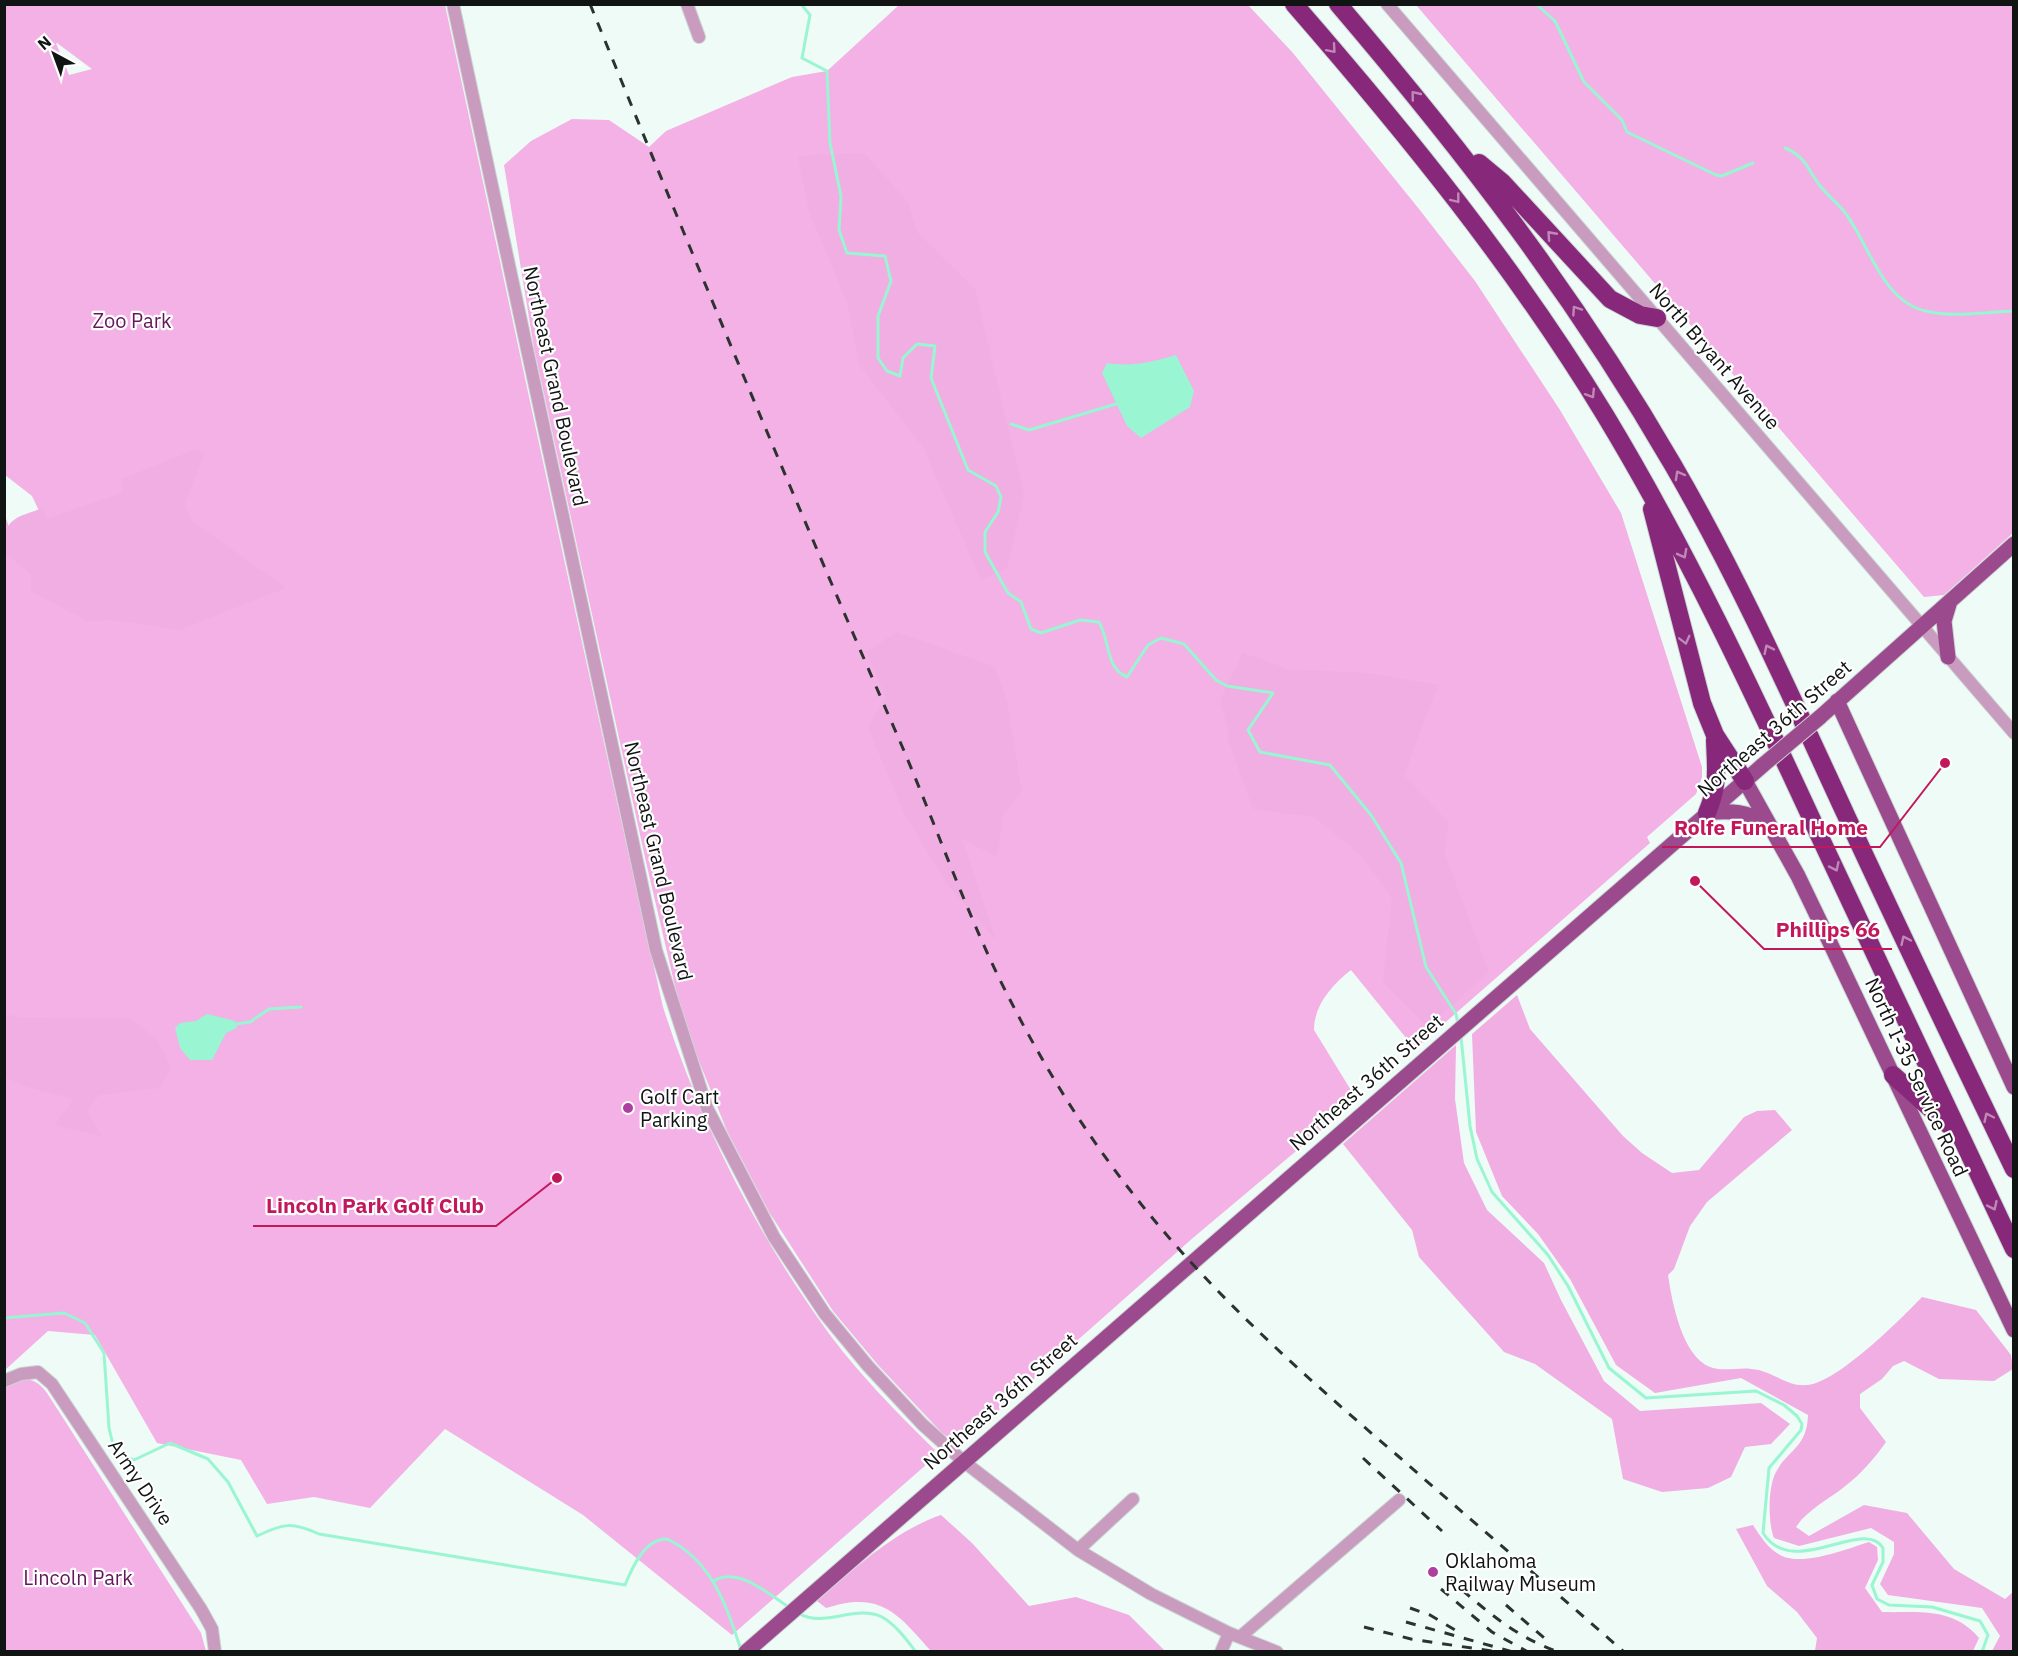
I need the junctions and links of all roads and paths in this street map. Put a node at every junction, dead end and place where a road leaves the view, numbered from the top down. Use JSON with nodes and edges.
{"nodes":[{"id":1,"x":453,"y":4,"type":"edge"},
{"id":2,"x":687,"y":4,"type":"edge"},
{"id":3,"x":1294,"y":4,"type":"edge"},
{"id":4,"x":1338,"y":4,"type":"edge"},
{"id":5,"x":1387,"y":4,"type":"edge"},
{"id":6,"x":699,"y":37,"type":"dead end"},
{"id":7,"x":1452,"y":140,"type":"junction"},
{"id":8,"x":1657,"y":318,"type":"junction"},
{"id":9,"x":1646,"y":484,"type":"junction"},
{"id":10,"x":2013,"y":544,"type":"edge"},
{"id":11,"x":1951,"y":600,"type":"junction"},
{"id":12,"x":1921,"y":626,"type":"junction"},
{"id":13,"x":1948,"y":657,"type":"junction"},
{"id":14,"x":1838,"y":701,"type":"junction"},
{"id":15,"x":2013,"y":733,"type":"edge"},
{"id":16,"x":1715,"y":735,"type":"junction"},
{"id":17,"x":1745,"y":781,"type":"junction"},
{"id":18,"x":1707,"y":813,"type":"junction"},
{"id":19,"x":1768,"y":823,"type":"junction"},
{"id":20,"x":1893,"y":1075,"type":"junction"},
{"id":21,"x":2013,"y":1087,"type":"edge"},
{"id":22,"x":1959,"y":1134,"type":"junction"},
{"id":23,"x":2013,"y":1169,"type":"edge"},
{"id":24,"x":2013,"y":1249,"type":"edge"},
{"id":25,"x":2013,"y":1330,"type":"edge"},
{"id":26,"x":4,"y":1381,"type":"edge"},
{"id":27,"x":963,"y":1461,"type":"junction"},
{"id":28,"x":1133,"y":1498,"type":"dead end"},
{"id":29,"x":1399,"y":1500,"type":"dead end"},
{"id":30,"x":1078,"y":1550,"type":"junction"},
{"id":31,"x":1235,"y":1635,"type":"junction"},
{"id":32,"x":215,"y":1652,"type":"edge"},
{"id":33,"x":746,"y":1652,"type":"edge"},
{"id":34,"x":1221,"y":1652,"type":"edge"},
{"id":35,"x":1276,"y":1652,"type":"edge"}],
"edges":[{"from":1,"to":27,"type":"street","name":"Northeast Grand Boulevard"},
{"from":2,"to":6,"type":"street"},
{"from":3,"to":9,"type":"highway","one_way":true},
{"from":7,"to":4,"type":"highway","one_way":true},
{"from":5,"to":8,"type":"street","name":"North Bryant Avenue"},
{"from":8,"to":7,"type":"highway","one_way":true},
{"from":23,"to":7,"type":"highway","one_way":true},
{"from":8,"to":12,"type":"street","name":"North Bryant Avenue"},
{"from":9,"to":16,"type":"highway","one_way":true},
{"from":9,"to":22,"type":"highway","one_way":true},
{"from":10,"to":11,"type":"main road","name":"Northeast 36th Street"},
{"from":11,"to":12,"type":"main road","name":"Northeast 36th Street"},
{"from":11,"to":13,"type":"main road"},
{"from":12,"to":13,"type":"street","name":"North Bryant Avenue"},
{"from":12,"to":14,"type":"main road","name":"Northeast 36th Street"},
{"from":13,"to":15,"type":"street","name":"North Bryant Avenue"},
{"from":14,"to":17,"type":"main road","name":"Northeast 36th Street","bridge":true},
{"from":14,"to":21,"type":"main road"},
{"from":16,"to":17,"type":"highway"},
{"from":16,"to":18,"type":"highway"},
{"from":17,"to":18,"type":"main road","name":"Northeast 36th Street"},
{"from":17,"to":19,"type":"main road","name":"North I-35 Service Road"},
{"from":18,"to":19,"type":"main road"},
{"from":18,"to":27,"type":"main road","name":"Northeast 36th Street"},
{"from":19,"to":20,"type":"main road","name":"North I-35 Service Road"},
{"from":20,"to":22,"type":"highway"},
{"from":20,"to":25,"type":"main road","name":"North I-35 Service Road"},
{"from":22,"to":24,"type":"highway","one_way":true},
{"from":26,"to":32,"type":"street","name":"Army Drive"},
{"from":27,"to":30,"type":"street","name":"Northeast Grand Boulevard"},
{"from":27,"to":33,"type":"main road","name":"Northeast 36th Street"},
{"from":28,"to":30,"type":"street"},
{"from":29,"to":31,"type":"street"},
{"from":30,"to":31,"type":"street","name":"Northeast Grand Boulevard"},
{"from":31,"to":34,"type":"street"},
{"from":31,"to":35,"type":"street","name":"Northeast Grand Boulevard"}]}
